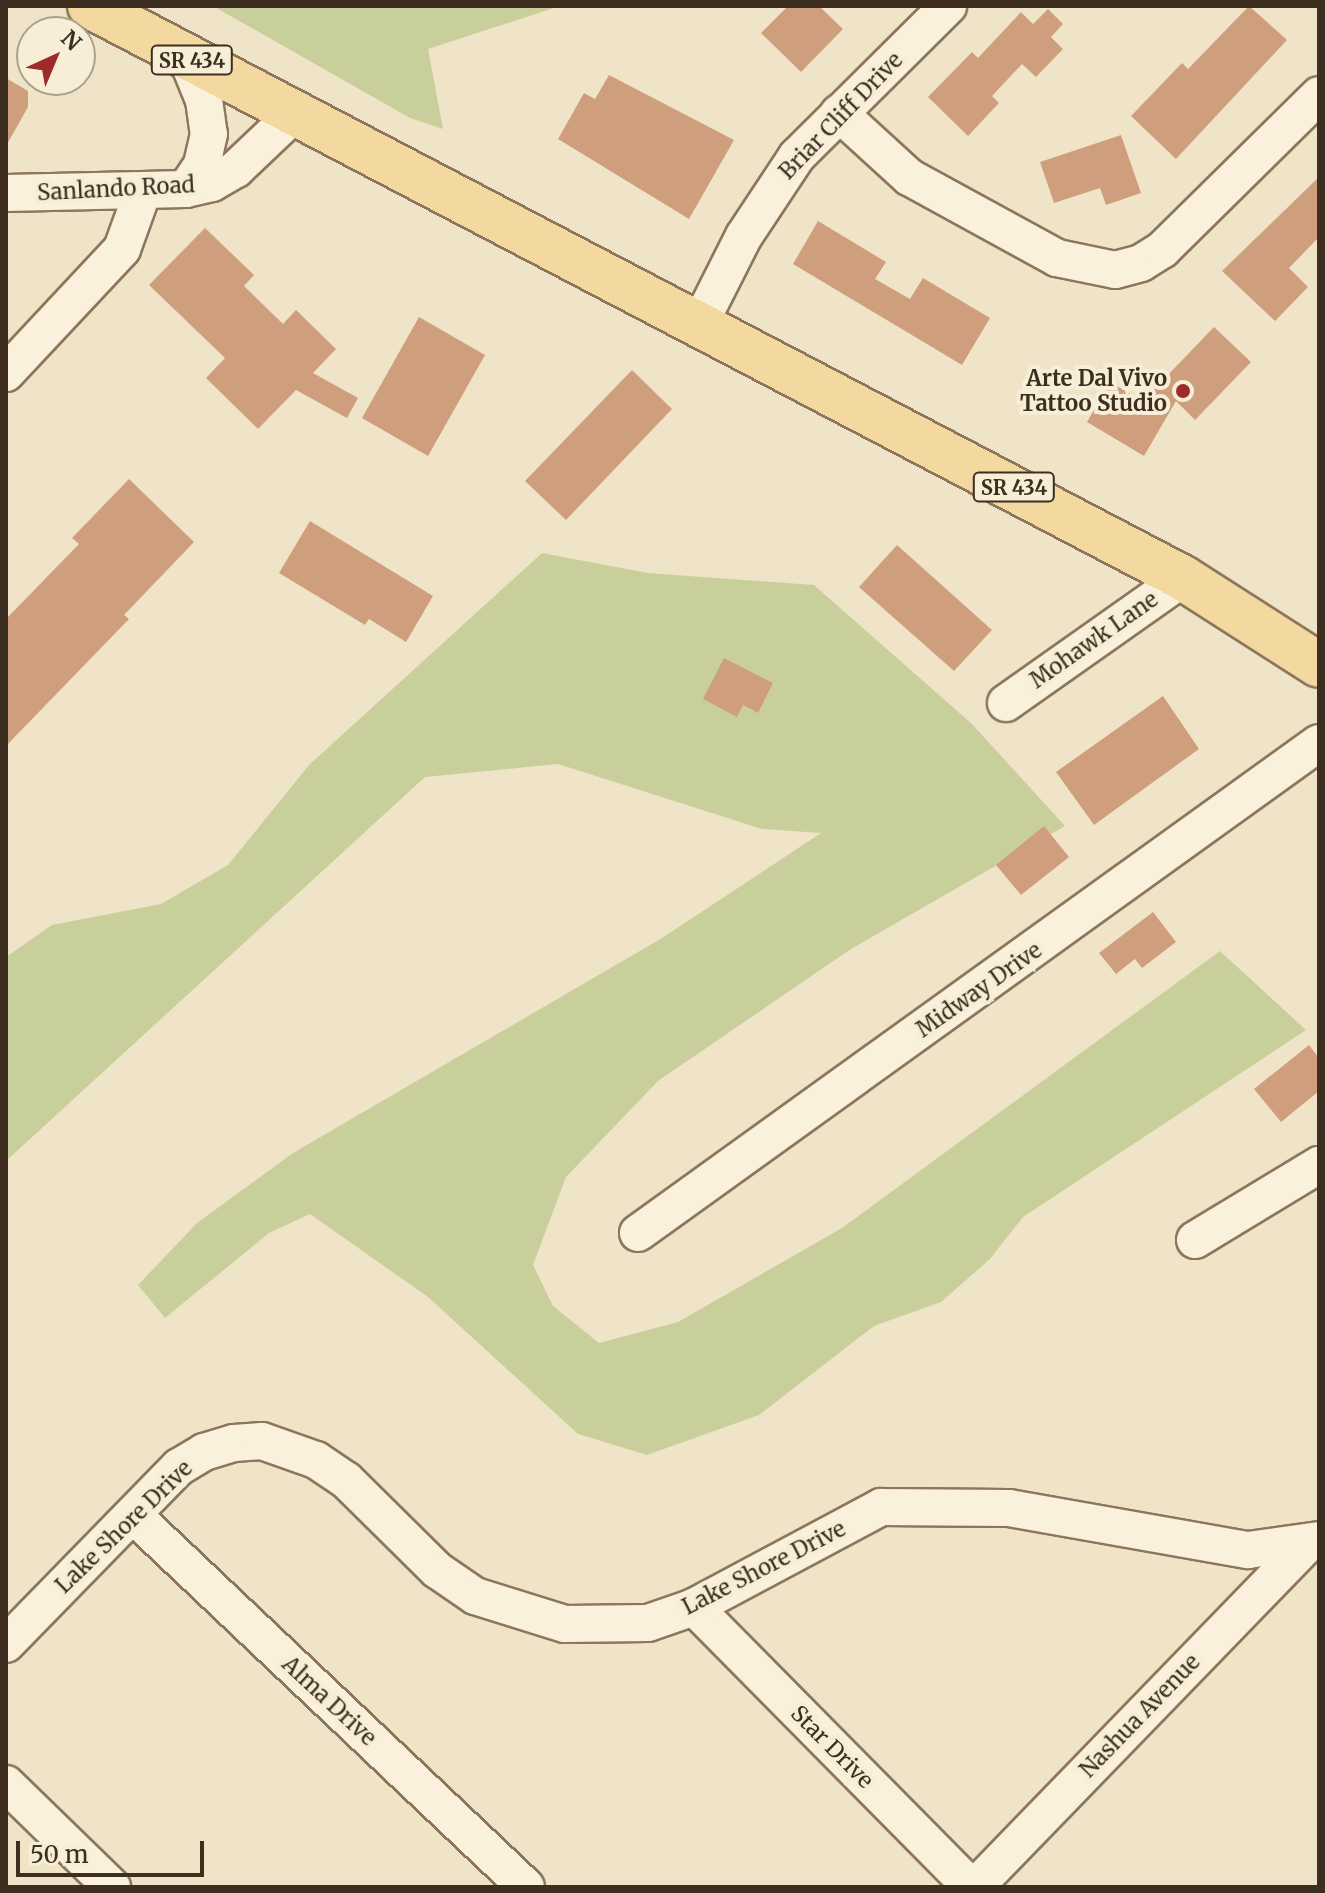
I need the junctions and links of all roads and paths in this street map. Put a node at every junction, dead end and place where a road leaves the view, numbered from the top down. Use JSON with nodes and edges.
{"nodes":[{"id":1,"x":90,"y":6,"type":"edge"},
{"id":2,"x":948,"y":6,"type":"edge"},
{"id":3,"x":186,"y":56,"type":"junction"},
{"id":4,"x":1319,"y":95,"type":"edge"},
{"id":5,"x":295,"y":113,"type":"junction"},
{"id":6,"x":839,"y":113,"type":"junction"},
{"id":7,"x":186,"y":189,"type":"junction"},
{"id":8,"x":143,"y":191,"type":"junction"},
{"id":9,"x":6,"y":193,"type":"edge"},
{"id":10,"x":701,"y":321,"type":"junction"},
{"id":11,"x":6,"y":373,"type":"edge"},
{"id":12,"x":1183,"y":578,"type":"junction"},
{"id":13,"x":1319,"y":665,"type":"edge"},
{"id":14,"x":1006,"y":703,"type":"dead end"},
{"id":15,"x":1319,"y":743,"type":"edge"},
{"id":16,"x":1319,"y":1165,"type":"edge"},
{"id":17,"x":638,"y":1233,"type":"dead end"},
{"id":18,"x":1195,"y":1240,"type":"dead end"},
{"id":19,"x":133,"y":1515,"type":"junction"},
{"id":20,"x":1312,"y":1542,"type":"edge"},
{"id":21,"x":694,"y":1607,"type":"junction"},
{"id":22,"x":6,"y":1644,"type":"edge"},
{"id":23,"x":6,"y":1784,"type":"edge"},
{"id":24,"x":112,"y":1887,"type":"edge"},
{"id":25,"x":526,"y":1887,"type":"edge"},
{"id":26,"x":973,"y":1887,"type":"edge"}],
"edges":[{"from":1,"to":3,"type":"main road","number":"SR 434"},
{"from":2,"to":6,"type":"street","name":"Briar Cliff Drive"},
{"from":3,"to":5,"type":"main road","number":"SR 434"},
{"from":3,"to":7,"type":"street"},
{"from":4,"to":6,"type":"street"},
{"from":5,"to":7,"type":"street","name":"Sanlando Road"},
{"from":5,"to":10,"type":"main road","number":"SR 434"},
{"from":6,"to":10,"type":"street","name":"Briar Cliff Drive"},
{"from":7,"to":8,"type":"street","name":"Sanlando Road"},
{"from":8,"to":9,"type":"street","name":"Sanlando Road"},
{"from":8,"to":11,"type":"street"},
{"from":10,"to":12,"type":"main road","number":"SR 434"},
{"from":12,"to":13,"type":"main road","number":"SR 434"},
{"from":12,"to":14,"type":"street","name":"Mohawk Lane"},
{"from":15,"to":17,"type":"street","name":"Midway Drive"},
{"from":16,"to":18,"type":"street"},
{"from":19,"to":21,"type":"street","name":"Lake Shore Drive"},
{"from":19,"to":22,"type":"street","name":"Lake Shore Drive"},
{"from":19,"to":25,"type":"street","name":"Alma Drive"},
{"from":20,"to":21,"type":"street","name":"Lake Shore Drive"},
{"from":20,"to":26,"type":"street","name":"Nashua Avenue"},
{"from":21,"to":26,"type":"street","name":"Star Drive"},
{"from":23,"to":24,"type":"street"}]}
